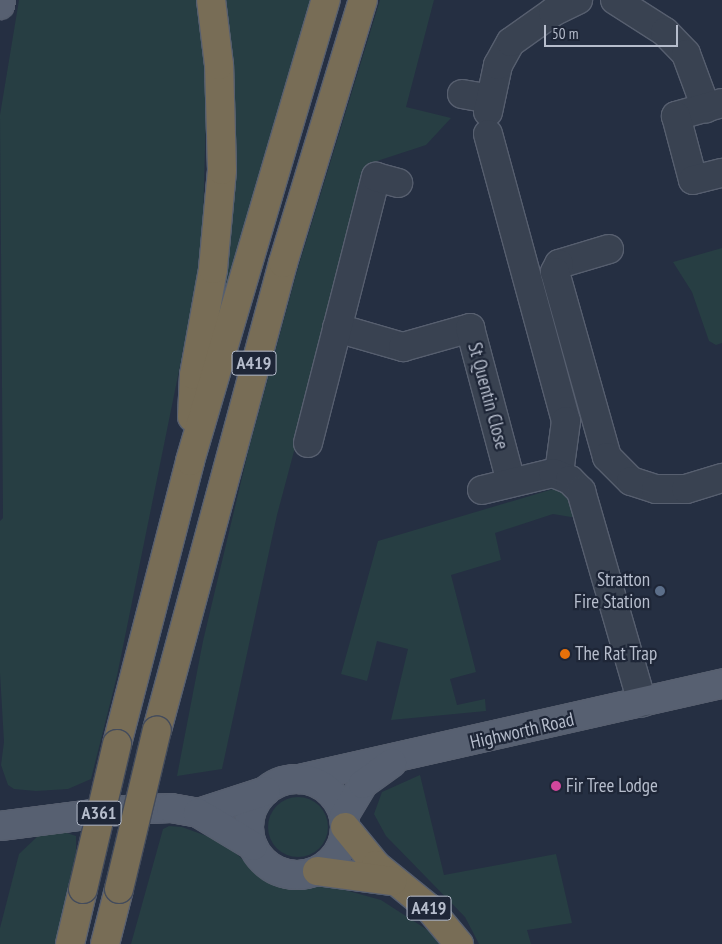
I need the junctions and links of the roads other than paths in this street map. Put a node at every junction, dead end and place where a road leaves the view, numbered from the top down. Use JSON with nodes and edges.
{"nodes":[{"id":1,"x":1,"y":0,"type":"edge"},
{"id":2,"x":211,"y":0,"type":"edge"},
{"id":3,"x":326,"y":0,"type":"edge"},
{"id":4,"x":364,"y":0,"type":"edge"},
{"id":5,"x":573,"y":1,"type":"edge"},
{"id":6,"x":623,"y":2,"type":"edge"},
{"id":7,"x":0,"y":5,"type":"edge"},
{"id":8,"x":462,"y":94,"type":"dead end"},
{"id":9,"x":714,"y":105,"type":"edge"},
{"id":10,"x":488,"y":115,"type":"junction"},
{"id":11,"x":722,"y":173,"type":"edge"},
{"id":12,"x":398,"y":183,"type":"dead end"},
{"id":13,"x":609,"y":249,"type":"dead end"},
{"id":14,"x":337,"y":328,"type":"junction"},
{"id":15,"x":308,"y":443,"type":"dead end"},
{"id":16,"x":190,"y":461,"type":"junction"},
{"id":17,"x":559,"y":474,"type":"junction"},
{"id":18,"x":722,"y":478,"type":"edge"},
{"id":19,"x":511,"y":482,"type":"junction"},
{"id":20,"x":482,"y":490,"type":"dead end"},
{"id":21,"x":722,"y":684,"type":"edge"},
{"id":22,"x":642,"y":702,"type":"junction"},
{"id":23,"x":402,"y":759,"type":"junction"},
{"id":24,"x":299,"y":779,"type":"junction"},
{"id":25,"x":266,"y":791,"type":"junction"},
{"id":26,"x":198,"y":813,"type":"junction"},
{"id":27,"x":345,"y":821,"type":"junction"},
{"id":28,"x":0,"y":826,"type":"edge"},
{"id":29,"x":253,"y":846,"type":"junction"},
{"id":30,"x":317,"y":871,"type":"junction"},
{"id":31,"x":392,"y":881,"type":"junction"},
{"id":32,"x":70,"y":944,"type":"edge"},
{"id":33,"x":105,"y":944,"type":"edge"},
{"id":34,"x":459,"y":944,"type":"edge"}],
"edges":[{"from":1,"to":7,"type":"main road"},
{"from":2,"to":16,"type":"highway","number":"A419"},
{"from":3,"to":16,"type":"highway","number":"A419"},
{"from":4,"to":33,"type":"highway","number":"A419","bridge":true},
{"from":5,"to":10,"type":"street"},
{"from":6,"to":9,"type":"street"},
{"from":8,"to":10,"type":"street"},
{"from":9,"to":11,"type":"street"},
{"from":10,"to":17,"type":"street"},
{"from":12,"to":14,"type":"street"},
{"from":13,"to":18,"type":"street"},
{"from":14,"to":15,"type":"street"},
{"from":14,"to":19,"type":"street","name":"St Quentin Close"},
{"from":16,"to":32,"type":"highway","number":"A419","bridge":true},
{"from":17,"to":19,"type":"street"},
{"from":17,"to":22,"type":"street"},
{"from":19,"to":20,"type":"street"},
{"from":21,"to":22,"type":"main road","name":"Highworth Road"},
{"from":22,"to":23,"type":"main road","name":"Highworth Road"},
{"from":23,"to":24,"type":"main road","name":"Highworth Road"},
{"from":23,"to":27,"type":"main road","name":"Highworth Road"},
{"from":24,"to":25,"type":"main road"},
{"from":24,"to":27,"type":"main road"},
{"from":25,"to":26,"type":"main road","number":"A361"},
{"from":25,"to":29,"type":"main road"},
{"from":26,"to":28,"type":"main road","number":"A361"},
{"from":26,"to":29,"type":"main road","number":"A361"},
{"from":27,"to":30,"type":"main road"},
{"from":27,"to":31,"type":"highway","number":"A419"},
{"from":29,"to":30,"type":"main road"},
{"from":30,"to":31,"type":"highway","number":"A419"},
{"from":31,"to":34,"type":"highway","number":"A419"}]}
